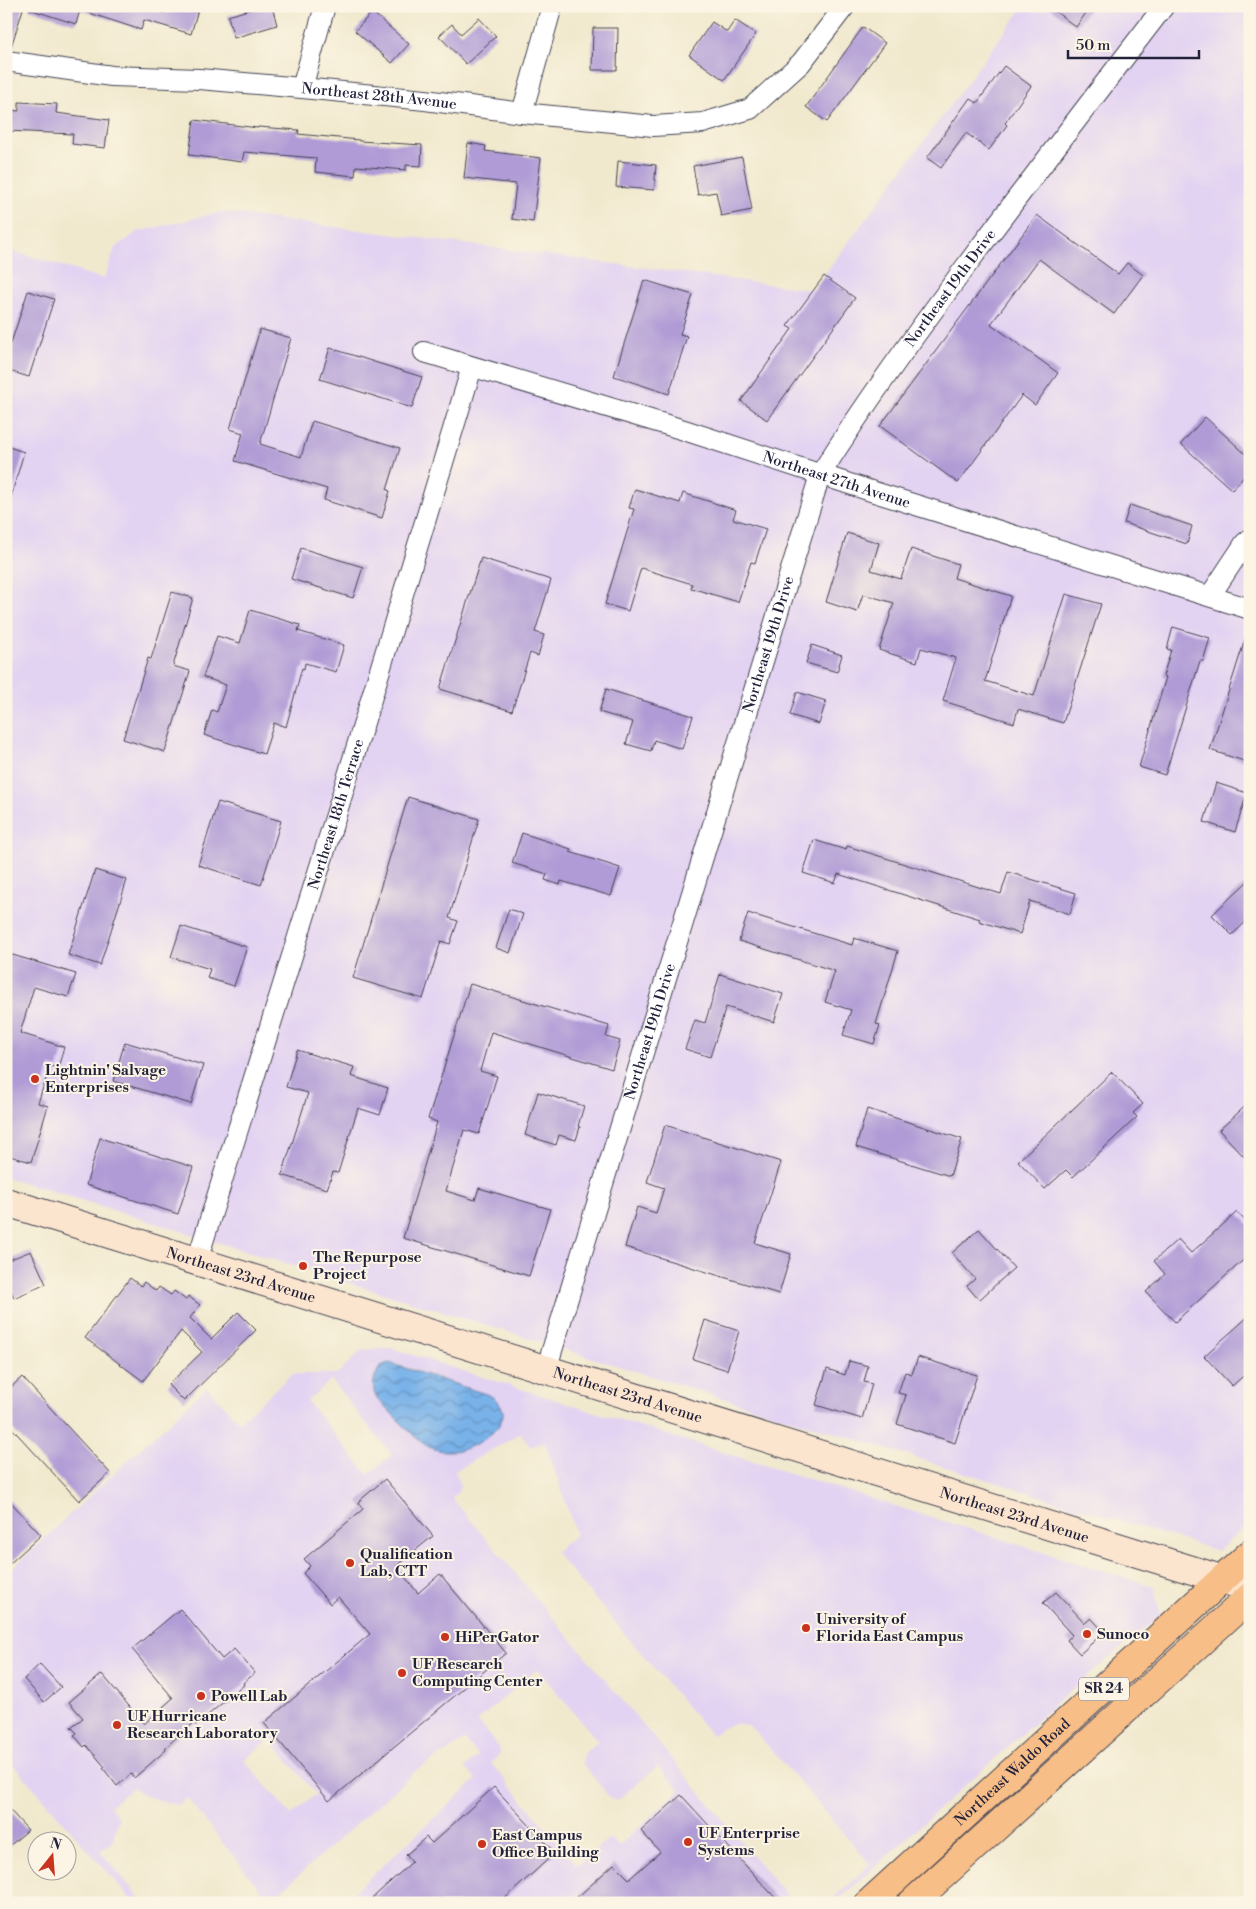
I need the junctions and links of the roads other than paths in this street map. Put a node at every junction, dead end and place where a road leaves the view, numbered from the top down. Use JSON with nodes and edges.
{"nodes":[{"id":1,"x":325,"y":6,"type":"edge"},
{"id":2,"x":552,"y":6,"type":"edge"},
{"id":3,"x":845,"y":6,"type":"edge"},
{"id":4,"x":1164,"y":6,"type":"edge"},
{"id":5,"x":6,"y":61,"type":"edge"},
{"id":6,"x":302,"y":88,"type":"junction"},
{"id":7,"x":522,"y":113,"type":"junction"},
{"id":8,"x":424,"y":352,"type":"dead end"},
{"id":9,"x":472,"y":367,"type":"junction"},
{"id":10,"x":820,"y":474,"type":"junction"},
{"id":11,"x":1250,"y":539,"type":"edge"},
{"id":12,"x":1210,"y":596,"type":"junction"},
{"id":13,"x":1250,"y":609,"type":"edge"},
{"id":14,"x":6,"y":1202,"type":"edge"},
{"id":15,"x":197,"y":1261,"type":"junction"},
{"id":16,"x":546,"y":1370,"type":"junction"},
{"id":17,"x":1250,"y":1554,"type":"edge"},
{"id":18,"x":1222,"y":1580,"type":"junction"},
{"id":19,"x":1250,"y":1588,"type":"edge"},
{"id":20,"x":1250,"y":1597,"type":"edge"},
{"id":21,"x":985,"y":1796,"type":"junction"},
{"id":22,"x":1006,"y":1818,"type":"junction"},
{"id":23,"x":869,"y":1903,"type":"edge"},
{"id":24,"x":912,"y":1903,"type":"edge"}],
"edges":[{"from":1,"to":6,"type":"street"},
{"from":2,"to":7,"type":"street"},
{"from":3,"to":7,"type":"street","name":"Northeast 28th Avenue"},
{"from":4,"to":10,"type":"street","name":"Northeast 19th Drive"},
{"from":5,"to":6,"type":"street","name":"Northeast 28th Avenue"},
{"from":6,"to":7,"type":"street","name":"Northeast 28th Avenue"},
{"from":8,"to":9,"type":"street","name":"Northeast 27th Avenue"},
{"from":9,"to":10,"type":"street","name":"Northeast 27th Avenue"},
{"from":9,"to":15,"type":"street","name":"Northeast 18th Terrace"},
{"from":10,"to":12,"type":"street","name":"Northeast 27th Avenue"},
{"from":10,"to":16,"type":"street","name":"Northeast 19th Drive"},
{"from":11,"to":12,"type":"street"},
{"from":12,"to":13,"type":"street","name":"Northeast 27th Avenue"},
{"from":14,"to":15,"type":"main road","name":"Northeast 23rd Avenue"},
{"from":15,"to":16,"type":"main road","name":"Northeast 23rd Avenue"},
{"from":16,"to":18,"type":"main road","name":"Northeast 23rd Avenue"},
{"from":17,"to":18,"type":"highway","number":"SR 24"},
{"from":18,"to":19,"type":"main road","name":"Northeast 23rd Avenue"},
{"from":18,"to":21,"type":"highway","name":"Northeast Waldo Road","number":"SR 24"},
{"from":20,"to":22,"type":"highway","name":"Northeast Waldo Road","number":"SR 24"},
{"from":21,"to":22,"type":"highway"},
{"from":21,"to":23,"type":"highway","name":"Northeast Waldo Road","number":"SR 24"},
{"from":22,"to":24,"type":"highway","name":"Northeast Waldo Road","number":"SR 24"}]}
